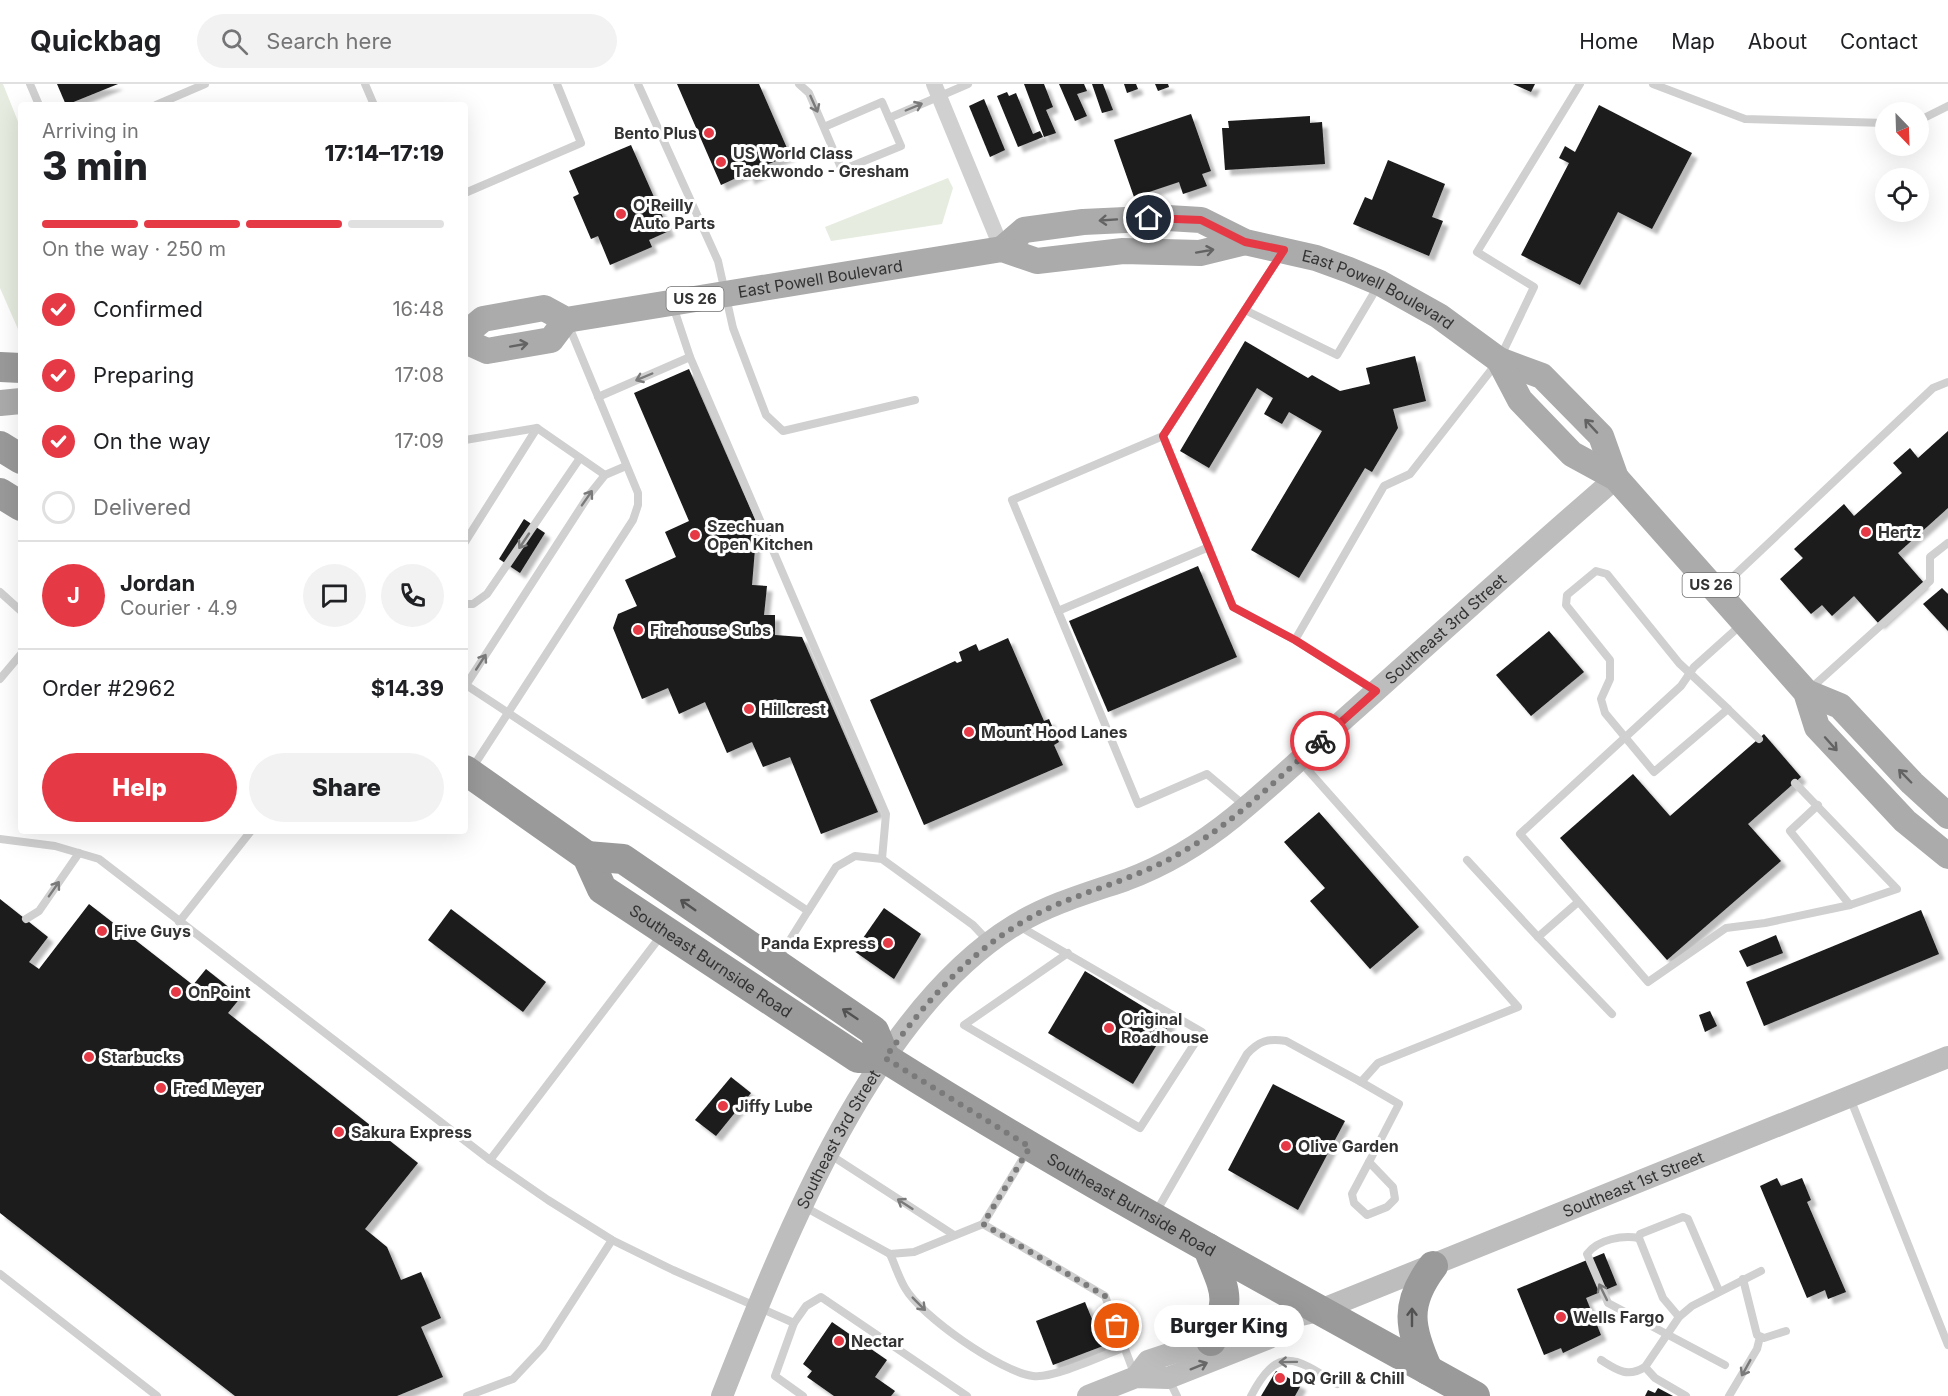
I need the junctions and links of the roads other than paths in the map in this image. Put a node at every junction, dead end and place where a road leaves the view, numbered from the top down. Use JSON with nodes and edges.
{"nodes":[{"id":1,"x":30,"y":84,"type":"edge"},
{"id":2,"x":205,"y":84,"type":"edge"},
{"id":3,"x":365,"y":84,"type":"edge"},
{"id":4,"x":557,"y":84,"type":"edge"},
{"id":5,"x":638,"y":84,"type":"edge"},
{"id":6,"x":799,"y":84,"type":"edge"},
{"id":7,"x":968,"y":84,"type":"edge"},
{"id":8,"x":1580,"y":84,"type":"edge"},
{"id":9,"x":1653,"y":84,"type":"edge"},
{"id":10,"x":936,"y":90,"type":"edge"},
{"id":11,"x":38,"y":102,"type":"edge"},
{"id":12,"x":163,"y":102,"type":"edge"},
{"id":13,"x":373,"y":102,"type":"edge"},
{"id":14,"x":1948,"y":106,"type":"edge"},
{"id":15,"x":1929,"y":116,"type":"edge"},
{"id":16,"x":889,"y":118,"type":"junction"},
{"id":17,"x":1875,"y":123,"type":"edge"},
{"id":18,"x":824,"y":127,"type":"junction"},
{"id":19,"x":468,"y":192,"type":"edge"},
{"id":20,"x":1002,"y":249,"type":"junction"},
{"id":21,"x":1284,"y":250,"type":"junction"},
{"id":22,"x":1380,"y":283,"type":"junction"},
{"id":23,"x":725,"y":294,"type":"junction"},
{"id":24,"x":672,"y":303,"type":"junction"},
{"id":25,"x":1245,"y":310,"type":"junction"},
{"id":26,"x":566,"y":320,"type":"junction"},
{"id":27,"x":468,"y":332,"type":"edge"},
{"id":28,"x":468,"y":342,"type":"edge"},
{"id":29,"x":690,"y":357,"type":"junction"},
{"id":30,"x":1499,"y":360,"type":"junction"},
{"id":31,"x":0,"y":367,"type":"edge"},
{"id":32,"x":18,"y":368,"type":"edge"},
{"id":33,"x":1948,"y":382,"type":"edge"},
{"id":34,"x":598,"y":397,"type":"junction"},
{"id":35,"x":915,"y":400,"type":"dead end"},
{"id":36,"x":18,"y":401,"type":"edge"},
{"id":37,"x":0,"y":403,"type":"edge"},
{"id":38,"x":537,"y":428,"type":"junction"},
{"id":39,"x":1163,"y":436,"type":"junction"},
{"id":40,"x":468,"y":440,"type":"edge"},
{"id":41,"x":0,"y":446,"type":"edge"},
{"id":42,"x":18,"y":457,"type":"edge"},
{"id":43,"x":580,"y":458,"type":"junction"},
{"id":44,"x":627,"y":466,"type":"junction"},
{"id":45,"x":605,"y":475,"type":"junction"},
{"id":46,"x":1616,"y":478,"type":"junction"},
{"id":47,"x":0,"y":493,"type":"edge"},
{"id":48,"x":18,"y":504,"type":"edge"},
{"id":49,"x":468,"y":537,"type":"edge"},
{"id":50,"x":1948,"y":543,"type":"edge"},
{"id":51,"x":1209,"y":547,"type":"junction"},
{"id":52,"x":1717,"y":591,"type":"junction"},
{"id":53,"x":0,"y":592,"type":"edge"},
{"id":54,"x":468,"y":604,"type":"edge"},
{"id":55,"x":18,"y":608,"type":"edge"},
{"id":56,"x":1058,"y":611,"type":"junction"},
{"id":57,"x":1744,"y":622,"type":"junction"},
{"id":58,"x":1295,"y":640,"type":"junction"},
{"id":59,"x":18,"y":658,"type":"edge"},
{"id":60,"x":1690,"y":672,"type":"junction"},
{"id":61,"x":0,"y":680,"type":"edge"},
{"id":62,"x":468,"y":682,"type":"edge"},
{"id":63,"x":468,"y":686,"type":"edge"},
{"id":64,"x":1376,"y":691,"type":"junction"},
{"id":65,"x":1806,"y":692,"type":"junction"},
{"id":66,"x":1728,"y":709,"type":"junction"},
{"id":67,"x":509,"y":713,"type":"junction"},
{"id":68,"x":1625,"y":737,"type":"junction"},
{"id":69,"x":1759,"y":739,"type":"dead end"},
{"id":70,"x":1299,"y":760,"type":"junction"},
{"id":71,"x":468,"y":771,"type":"edge"},
{"id":72,"x":468,"y":773,"type":"edge"},
{"id":73,"x":1796,"y":783,"type":"dead end"},
{"id":74,"x":1818,"y":805,"type":"junction"},
{"id":75,"x":1246,"y":807,"type":"junction"},
{"id":76,"x":1948,"y":816,"type":"edge"},
{"id":77,"x":249,"y":834,"type":"edge"},
{"id":78,"x":0,"y":839,"type":"edge"},
{"id":79,"x":79,"y":853,"type":"junction"},
{"id":80,"x":588,"y":856,"type":"junction"},
{"id":81,"x":1948,"y":856,"type":"edge"},
{"id":82,"x":882,"y":859,"type":"junction"},
{"id":83,"x":1467,"y":860,"type":"dead end"},
{"id":84,"x":1577,"y":903,"type":"junction"},
{"id":85,"x":1850,"y":905,"type":"junction"},
{"id":86,"x":808,"y":912,"type":"junction"},
{"id":87,"x":26,"y":919,"type":"dead end"},
{"id":88,"x":179,"y":922,"type":"junction"},
{"id":89,"x":1016,"y":924,"type":"junction"},
{"id":90,"x":665,"y":931,"type":"junction"},
{"id":91,"x":1538,"y":937,"type":"junction"},
{"id":92,"x":990,"y":943,"type":"junction"},
{"id":93,"x":1068,"y":953,"type":"junction"},
{"id":94,"x":775,"y":964,"type":"junction"},
{"id":95,"x":1612,"y":1014,"type":"dead end"},
{"id":96,"x":1948,"y":1057,"type":"edge"},
{"id":97,"x":885,"y":1058,"type":"junction"},
{"id":98,"x":1361,"y":1082,"type":"junction"},
{"id":99,"x":1850,"y":1098,"type":"junction"},
{"id":100,"x":1030,"y":1147,"type":"junction"},
{"id":101,"x":829,"y":1154,"type":"junction"},
{"id":102,"x":490,"y":1160,"type":"junction"},
{"id":103,"x":1369,"y":1162,"type":"junction"},
{"id":104,"x":802,"y":1205,"type":"junction"},
{"id":105,"x":1153,"y":1217,"type":"junction"},
{"id":106,"x":983,"y":1224,"type":"junction"},
{"id":107,"x":954,"y":1235,"type":"junction"},
{"id":108,"x":1639,"y":1238,"type":"junction"},
{"id":109,"x":612,"y":1240,"type":"junction"},
{"id":110,"x":1208,"y":1248,"type":"junction"},
{"id":111,"x":890,"y":1254,"type":"junction"},
{"id":112,"x":1433,"y":1266,"type":"junction"},
{"id":113,"x":1761,"y":1271,"type":"dead end"},
{"id":114,"x":0,"y":1274,"type":"edge"},
{"id":115,"x":1743,"y":1279,"type":"junction"},
{"id":116,"x":1719,"y":1291,"type":"junction"},
{"id":117,"x":757,"y":1308,"type":"junction"},
{"id":118,"x":1318,"y":1311,"type":"junction"},
{"id":119,"x":1679,"y":1317,"type":"junction"},
{"id":120,"x":794,"y":1323,"type":"junction"},
{"id":121,"x":1786,"y":1331,"type":"dead end"},
{"id":122,"x":1667,"y":1335,"type":"junction"},
{"id":123,"x":1760,"y":1337,"type":"junction"},
{"id":124,"x":1211,"y":1341,"type":"junction"},
{"id":125,"x":1948,"y":1345,"type":"edge"},
{"id":126,"x":1125,"y":1347,"type":"junction"},
{"id":127,"x":1601,"y":1360,"type":"dead end"},
{"id":128,"x":1725,"y":1365,"type":"dead end"},
{"id":129,"x":1645,"y":1367,"type":"junction"},
{"id":130,"x":1428,"y":1370,"type":"junction"},
{"id":131,"x":1136,"y":1377,"type":"junction"},
{"id":132,"x":1337,"y":1384,"type":"dead end"},
{"id":133,"x":1172,"y":1387,"type":"edge"},
{"id":134,"x":157,"y":1396,"type":"edge"},
{"id":135,"x":467,"y":1396,"type":"edge"},
{"id":136,"x":722,"y":1396,"type":"edge"},
{"id":137,"x":803,"y":1396,"type":"edge"},
{"id":138,"x":967,"y":1396,"type":"edge"},
{"id":139,"x":1088,"y":1396,"type":"edge"},
{"id":140,"x":1251,"y":1396,"type":"edge"},
{"id":141,"x":1475,"y":1396,"type":"edge"},
{"id":142,"x":1686,"y":1396,"type":"edge"},
{"id":143,"x":1729,"y":1396,"type":"edge"}],
"edges":[{"from":1,"to":11,"type":"lane"},
{"from":2,"to":12,"type":"lane"},
{"from":3,"to":13,"type":"lane"},
{"from":4,"to":19,"type":"lane"},
{"from":5,"to":23,"type":"lane"},
{"from":6,"to":18,"type":"lane","one_way":true},
{"from":7,"to":10,"type":"lane"},
{"from":8,"to":30,"type":"lane"},
{"from":9,"to":17,"type":"lane"},
{"from":16,"to":10,"type":"lane","one_way":true},
{"from":10,"to":20,"type":"street"},
{"from":14,"to":15,"type":"lane"},
{"from":16,"to":18,"type":"lane"},
{"from":16,"to":18,"type":"lane"},
{"from":20,"to":21,"type":"main road","name":"East Powell Boulevard","number":"US 26"},
{"from":20,"to":23,"type":"main road","name":"East Powell Boulevard","number":"US 26"},
{"from":21,"to":22,"type":"main road","name":"East Powell Boulevard","number":"US 26"},
{"from":21,"to":25,"type":"lane"},
{"from":22,"to":25,"type":"lane"},
{"from":22,"to":30,"type":"main road","name":"East Powell Boulevard","number":"US 26"},
{"from":23,"to":24,"type":"main road","name":"East Powell Boulevard","number":"US 26"},
{"from":23,"to":35,"type":"lane"},
{"from":24,"to":26,"type":"main road","name":"East Powell Boulevard","number":"US 26"},
{"from":24,"to":29,"type":"lane"},
{"from":25,"to":39,"type":"lane"},
{"from":26,"to":27,"type":"main road"},
{"from":28,"to":26,"type":"main road","one_way":true},
{"from":26,"to":34,"type":"lane"},
{"from":29,"to":34,"type":"lane","one_way":true},
{"from":29,"to":82,"type":"lane"},
{"from":30,"to":46,"type":"main road","name":"East Powell Boulevard","number":"US 26"},
{"from":30,"to":58,"type":"lane"},
{"from":31,"to":32,"type":"highway"},
{"from":33,"to":52,"type":"lane"},
{"from":34,"to":44,"type":"lane"},
{"from":36,"to":37,"type":"main road"},
{"from":38,"to":40,"type":"lane"},
{"from":38,"to":43,"type":"lane"},
{"from":38,"to":49,"type":"lane"},
{"from":39,"to":51,"type":"lane"},
{"from":39,"to":56,"type":"lane"},
{"from":41,"to":42,"type":"highway"},
{"from":43,"to":45,"type":"lane"},
{"from":43,"to":54,"type":"lane","one_way":true},
{"from":44,"to":45,"type":"lane"},
{"from":44,"to":67,"type":"lane"},
{"from":62,"to":45,"type":"lane","one_way":true},
{"from":46,"to":52,"type":"main road","name":"East Powell Boulevard","number":"US 26"},
{"from":46,"to":64,"type":"street","name":"Southeast 3rd Street"},
{"from":47,"to":48,"type":"highway"},
{"from":50,"to":65,"type":"lane"},
{"from":51,"to":56,"type":"lane"},
{"from":51,"to":58,"type":"lane"},
{"from":52,"to":57,"type":"main road","name":"East Powell Boulevard","number":"US 26"},
{"from":53,"to":55,"type":"lane"},
{"from":56,"to":75,"type":"lane"},
{"from":57,"to":60,"type":"lane"},
{"from":57,"to":65,"type":"main road","name":"East Powell Boulevard","number":"US 26"},
{"from":58,"to":64,"type":"lane"},
{"from":59,"to":61,"type":"lane"},
{"from":60,"to":66,"type":"lane"},
{"from":60,"to":68,"type":"lane"},
{"from":60,"to":68,"type":"lane"},
{"from":67,"to":63,"type":"lane","one_way":true},
{"from":64,"to":70,"type":"street","name":"Southeast 3rd Street"},
{"from":76,"to":65,"type":"main road","name":"East Powell Boulevard","number":"US 26","one_way":true},
{"from":65,"to":81,"type":"main road","name":"East Powell Boulevard","number":"US 26","one_way":true},
{"from":66,"to":68,"type":"lane"},
{"from":66,"to":69,"type":"lane"},
{"from":67,"to":71,"type":"lane"},
{"from":67,"to":86,"type":"lane"},
{"from":68,"to":84,"type":"lane"},
{"from":70,"to":75,"type":"street","name":"Southeast 3rd Street"},
{"from":70,"to":98,"type":"lane"},
{"from":72,"to":80,"type":"highway","name":"Southeast Burnside Road"},
{"from":73,"to":74,"type":"lane"},
{"from":74,"to":85,"type":"lane"},
{"from":74,"to":85,"type":"lane"},
{"from":75,"to":89,"type":"street","name":"Southeast 3rd Street"},
{"from":77,"to":88,"type":"lane"},
{"from":78,"to":79,"type":"lane"},
{"from":87,"to":79,"type":"lane","one_way":true},
{"from":79,"to":88,"type":"lane"},
{"from":80,"to":90,"type":"highway","name":"Southeast Burnside Road"},
{"from":94,"to":80,"type":"highway","name":"Southeast Burnside Road","one_way":true},
{"from":82,"to":86,"type":"lane"},
{"from":82,"to":92,"type":"lane"},
{"from":83,"to":91,"type":"lane"},
{"from":84,"to":85,"type":"lane"},
{"from":84,"to":91,"type":"lane"},
{"from":86,"to":94,"type":"lane"},
{"from":88,"to":102,"type":"lane"},
{"from":89,"to":92,"type":"street","name":"Southeast 3rd Street"},
{"from":89,"to":93,"type":"lane"},
{"from":90,"to":97,"type":"highway","name":"Southeast Burnside Road"},
{"from":90,"to":102,"type":"lane"},
{"from":91,"to":95,"type":"lane"},
{"from":92,"to":97,"type":"street","name":"Southeast 3rd Street"},
{"from":93,"to":93,"type":"lane"},
{"from":97,"to":94,"type":"highway","name":"Southeast Burnside Road","one_way":true},
{"from":96,"to":99,"type":"street","name":"Southeast 1st Street"},
{"from":97,"to":100,"type":"highway","name":"Southeast Burnside Road"},
{"from":97,"to":101,"type":"street","name":"Southeast 3rd Street"},
{"from":98,"to":103,"type":"lane"},
{"from":98,"to":105,"type":"lane"},
{"from":99,"to":112,"type":"street","name":"Southeast 1st Street"},
{"from":99,"to":125,"type":"lane"},
{"from":100,"to":105,"type":"highway","name":"Southeast Burnside Road"},
{"from":100,"to":106,"type":"lane"},
{"from":101,"to":104,"type":"street","name":"Southeast 3rd Street"},
{"from":107,"to":101,"type":"lane","one_way":true},
{"from":102,"to":109,"type":"lane"},
{"from":103,"to":103,"type":"lane"},
{"from":104,"to":111,"type":"lane"},
{"from":104,"to":117,"type":"street","name":"Southeast 3rd Street"},
{"from":105,"to":110,"type":"highway","name":"Southeast Burnside Road"},
{"from":106,"to":107,"type":"lane"},
{"from":106,"to":126,"type":"lane"},
{"from":107,"to":111,"type":"lane"},
{"from":108,"to":116,"type":"lane"},
{"from":108,"to":119,"type":"lane"},
{"from":122,"to":108,"type":"lane","one_way":true},
{"from":109,"to":117,"type":"lane"},
{"from":109,"to":135,"type":"lane"},
{"from":110,"to":118,"type":"highway","name":"Southeast Burnside Road"},
{"from":110,"to":124,"type":"highway"},
{"from":111,"to":126,"type":"lane","one_way":true},
{"from":112,"to":118,"type":"street","name":"Southeast 1st Street"},
{"from":130,"to":112,"type":"highway","one_way":true},
{"from":113,"to":115,"type":"lane"},
{"from":114,"to":134,"type":"lane"},
{"from":115,"to":116,"type":"lane"},
{"from":115,"to":123,"type":"lane"},
{"from":116,"to":119,"type":"lane"},
{"from":117,"to":120,"type":"lane"},
{"from":117,"to":136,"type":"street","name":"Southeast 3rd Street"},
{"from":118,"to":124,"type":"street","name":"Southeast 1st Street"},
{"from":118,"to":130,"type":"highway","name":"Southeast Burnside Road"},
{"from":133,"to":118,"type":"street","name":"Southeast 1st Street","one_way":true},
{"from":119,"to":122,"type":"lane"},
{"from":120,"to":137,"type":"lane"},
{"from":120,"to":138,"type":"lane"},
{"from":121,"to":123,"type":"lane"},
{"from":122,"to":128,"type":"lane"},
{"from":122,"to":129,"type":"lane"},
{"from":123,"to":143,"type":"lane","one_way":true},
{"from":124,"to":131,"type":"street","name":"Southeast 1st Street"},
{"from":126,"to":131,"type":"lane"},
{"from":127,"to":129,"type":"lane"},
{"from":129,"to":142,"type":"lane"},
{"from":130,"to":141,"type":"highway","name":"Southeast Burnside Road"},
{"from":131,"to":133,"type":"street","name":"Southeast 1st Street"},
{"from":131,"to":139,"type":"street","name":"Southeast 1st Street"},
{"from":132,"to":140,"type":"lane","one_way":true}]}
